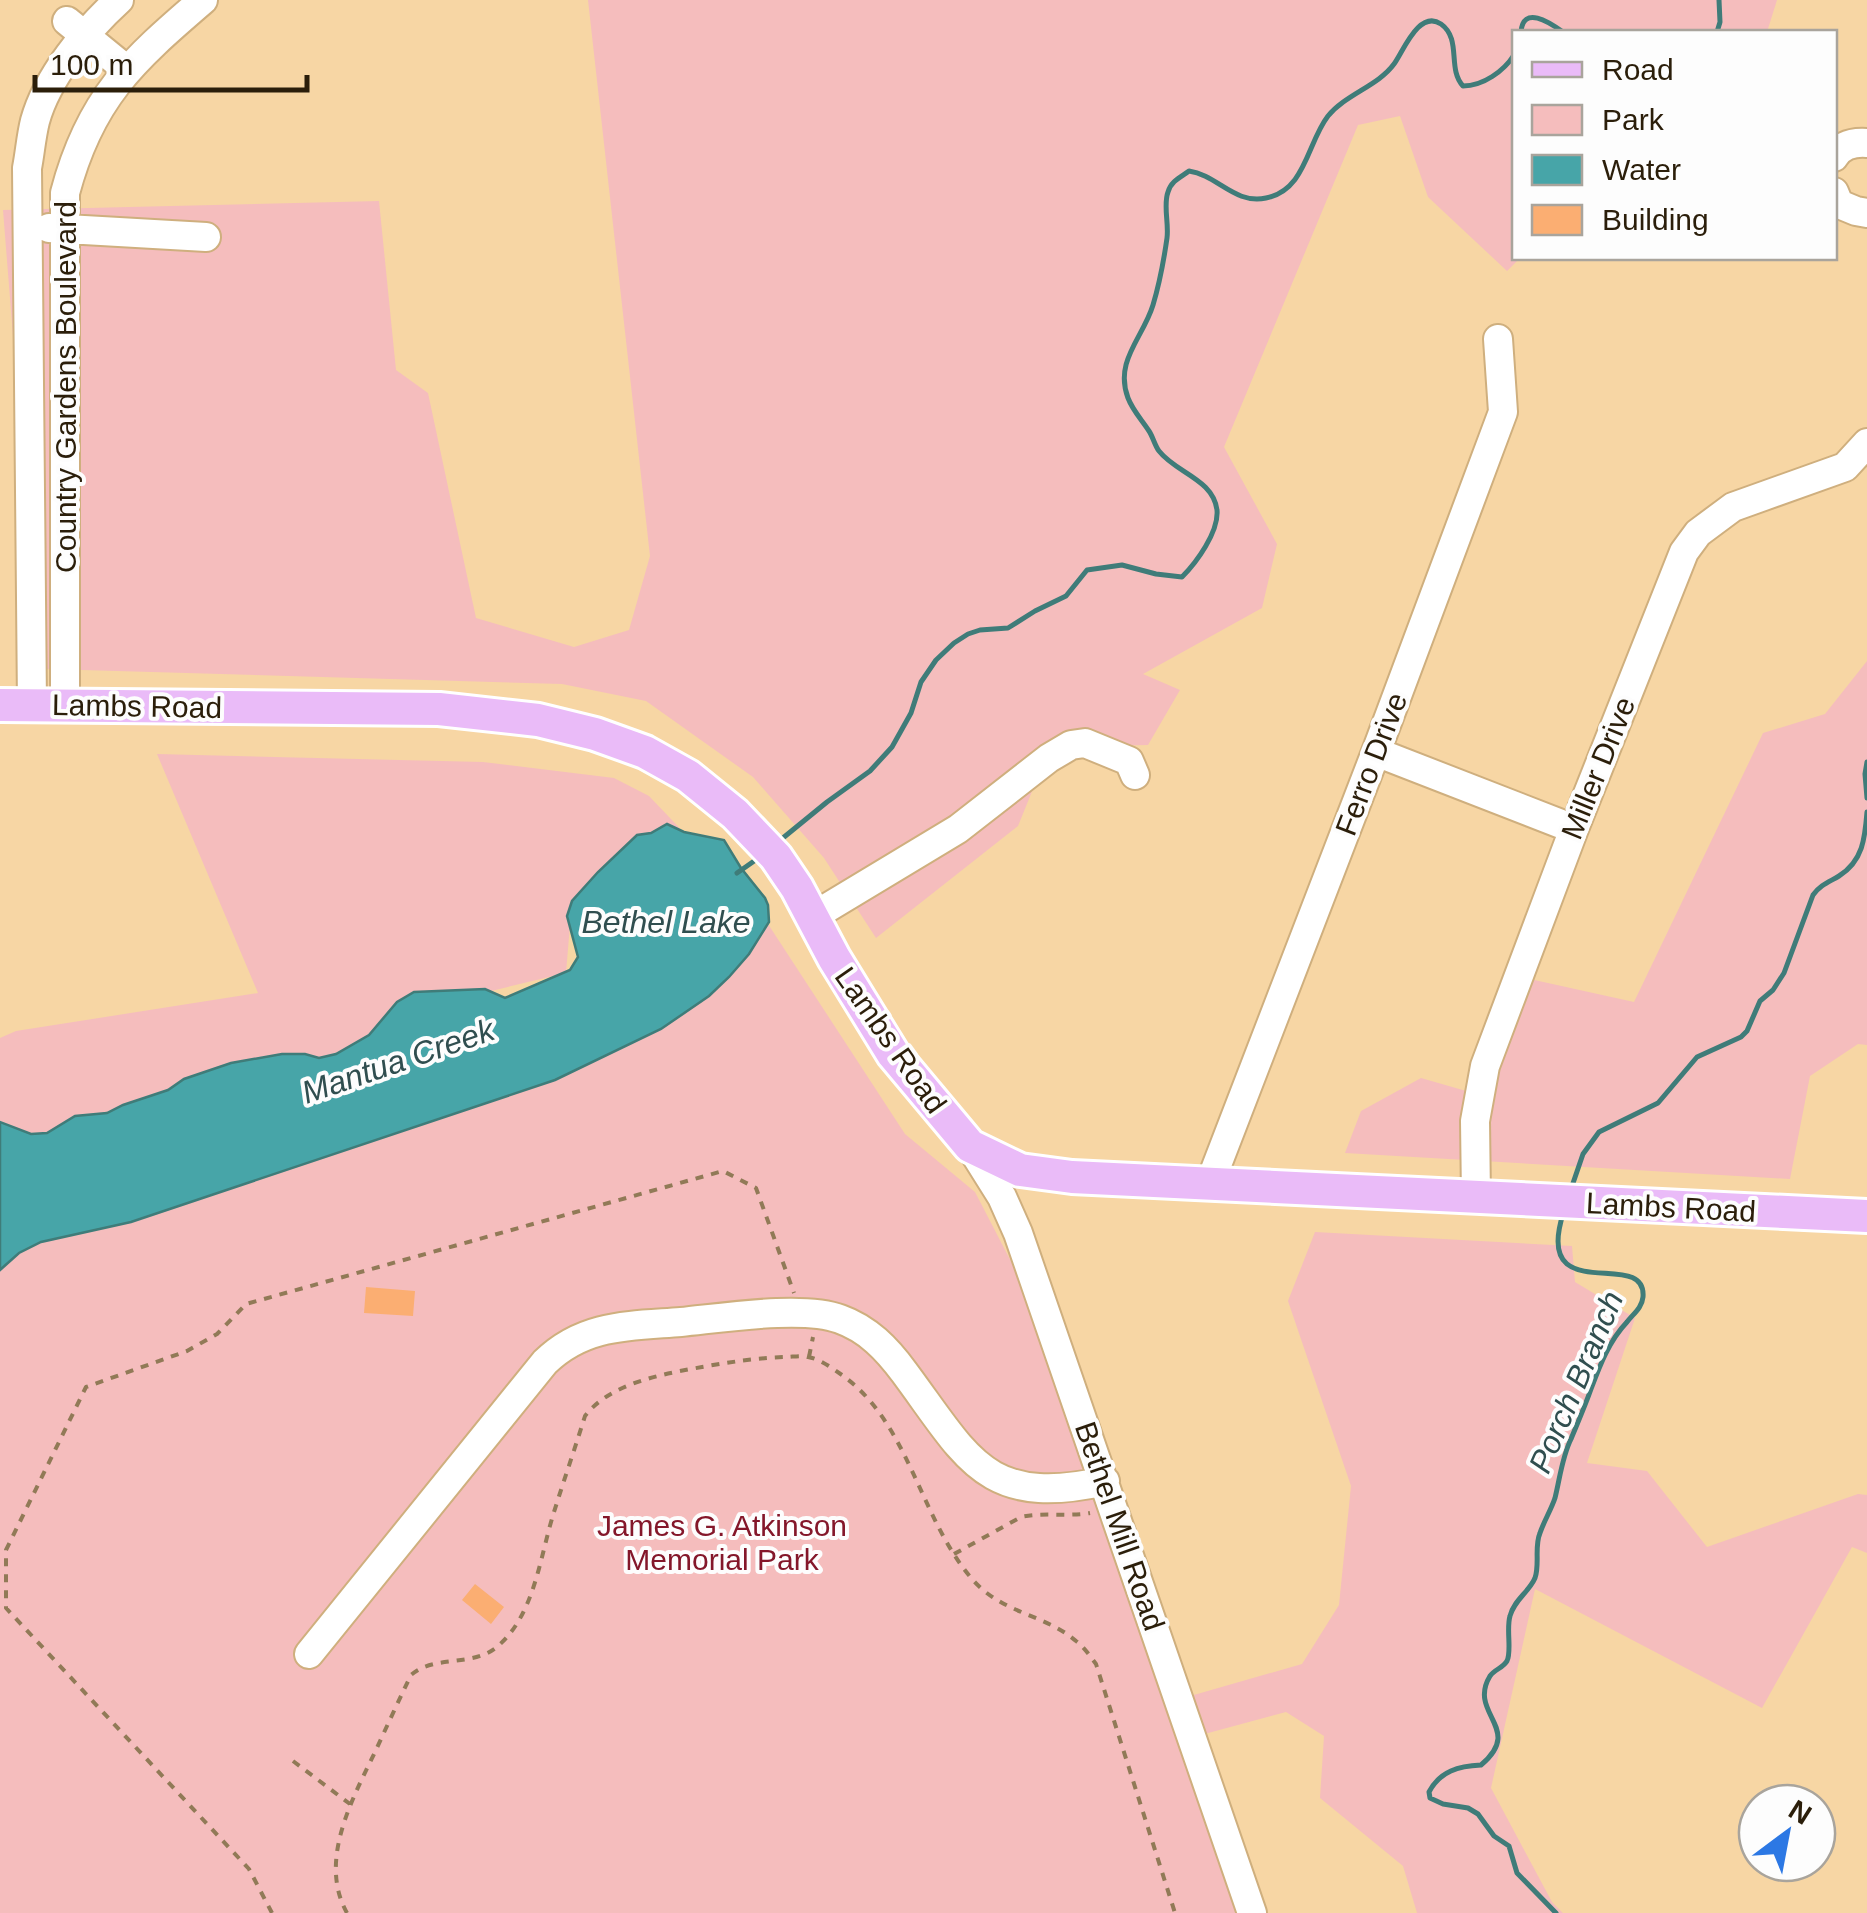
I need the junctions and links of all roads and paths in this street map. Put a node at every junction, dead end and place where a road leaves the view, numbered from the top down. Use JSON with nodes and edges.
{"nodes":[{"id":1,"x":119,"y":0,"type":"edge"},
{"id":2,"x":203,"y":0,"type":"edge"},
{"id":3,"x":76,"y":27,"type":"junction"},
{"id":4,"x":127,"y":70,"type":"junction"},
{"id":5,"x":1867,"y":143,"type":"edge"},
{"id":6,"x":1837,"y":153,"type":"edge"},
{"id":7,"x":1837,"y":199,"type":"edge"},
{"id":8,"x":1867,"y":213,"type":"edge"},
{"id":9,"x":28,"y":227,"type":"junction"},
{"id":10,"x":64,"y":228,"type":"junction"},
{"id":11,"x":206,"y":237,"type":"dead end"},
{"id":12,"x":1498,"y":339,"type":"dead end"},
{"id":13,"x":1867,"y":443,"type":"edge"},
{"id":14,"x":65,"y":704,"type":"junction"},
{"id":15,"x":16,"y":705,"type":"edge"},
{"id":16,"x":1376,"y":752,"type":"junction"},
{"id":17,"x":1135,"y":775,"type":"dead end"},
{"id":18,"x":1574,"y":829,"type":"junction"},
{"id":19,"x":812,"y":917,"type":"junction"},
{"id":20,"x":970,"y":1146,"type":"junction"},
{"id":21,"x":1210,"y":1184,"type":"junction"},
{"id":22,"x":1476,"y":1198,"type":"junction"},
{"id":23,"x":1867,"y":1216,"type":"edge"},
{"id":24,"x":807,"y":1312,"type":"junction"},
{"id":25,"x":809,"y":1356,"type":"junction"},
{"id":26,"x":1105,"y":1482,"type":"junction"},
{"id":27,"x":1114,"y":1509,"type":"junction"},
{"id":28,"x":954,"y":1554,"type":"junction"},
{"id":29,"x":308,"y":1654,"type":"dead end"},
{"id":30,"x":292,"y":1761,"type":"dead end"},
{"id":31,"x":350,"y":1804,"type":"junction"},
{"id":32,"x":272,"y":1913,"type":"edge"},
{"id":33,"x":347,"y":1913,"type":"edge"},
{"id":34,"x":1174,"y":1913,"type":"edge"},
{"id":35,"x":1252,"y":1913,"type":"edge"}],
"edges":[{"from":1,"to":3,"type":"street","name":"Country Gardens Boulevard"},
{"from":2,"to":4,"type":"street","name":"Country Gardens Boulevard"},
{"from":3,"to":4,"type":"street"},
{"from":3,"to":9,"type":"street","name":"Country Gardens Boulevard"},
{"from":4,"to":10,"type":"street","name":"Country Gardens Boulevard"},
{"from":5,"to":6,"type":"street"},
{"from":7,"to":8,"type":"street"},
{"from":9,"to":10,"type":"street"},
{"from":9,"to":15,"type":"street","name":"Country Gardens Boulevard"},
{"from":10,"to":11,"type":"street"},
{"from":10,"to":14,"type":"street","name":"Country Gardens Boulevard"},
{"from":12,"to":16,"type":"street","name":"Ferro Drive"},
{"from":13,"to":18,"type":"street","name":"Miller Drive"},
{"from":14,"to":15,"type":"main road","name":"Lambs Road"},
{"from":14,"to":19,"type":"main road","name":"Lambs Road"},
{"from":16,"to":18,"type":"street"},
{"from":16,"to":21,"type":"street","name":"Ferro Drive"},
{"from":17,"to":19,"type":"street"},
{"from":18,"to":22,"type":"street","name":"Miller Drive"},
{"from":19,"to":20,"type":"main road","name":"Lambs Road"},
{"from":20,"to":21,"type":"main road","name":"Lambs Road"},
{"from":20,"to":26,"type":"street","name":"Bethel Mill Road"},
{"from":21,"to":22,"type":"main road","name":"Lambs Road"},
{"from":22,"to":23,"type":"main road","name":"Lambs Road"},
{"from":24,"to":25,"type":"path"},
{"from":24,"to":26,"type":"street"},
{"from":24,"to":29,"type":"street"},
{"from":24,"to":32,"type":"path"},
{"from":25,"to":28,"type":"path"},
{"from":25,"to":31,"type":"path"},
{"from":26,"to":27,"type":"street","name":"Bethel Mill Road"},
{"from":27,"to":28,"type":"path"},
{"from":27,"to":35,"type":"street","name":"Bethel Mill Road"},
{"from":28,"to":34,"type":"path"},
{"from":30,"to":31,"type":"path"},
{"from":31,"to":33,"type":"path"}]}
